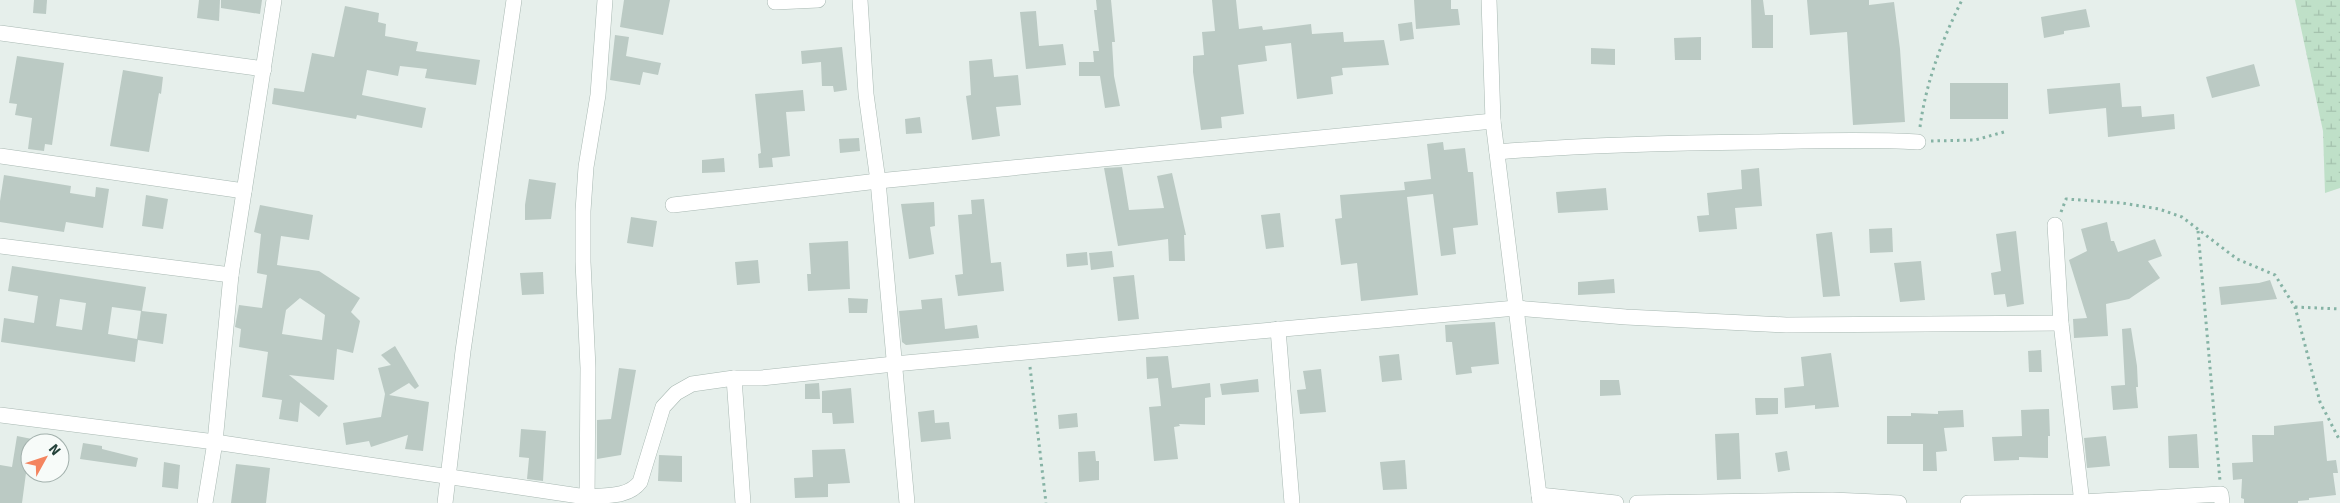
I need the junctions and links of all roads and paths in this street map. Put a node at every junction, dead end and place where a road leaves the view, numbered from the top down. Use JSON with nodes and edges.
{"nodes":[{"id":1,"x":274,"y":0,"type":"edge"},
{"id":2,"x":514,"y":0,"type":"edge"},
{"id":3,"x":605,"y":0,"type":"edge"},
{"id":4,"x":818,"y":0,"type":"edge"},
{"id":5,"x":860,"y":0,"type":"edge"},
{"id":6,"x":1489,"y":0,"type":"edge"},
{"id":7,"x":1962,"y":0,"type":"edge"},
{"id":8,"x":775,"y":2,"type":"dead end"},
{"id":9,"x":0,"y":33,"type":"edge"},
{"id":10,"x":264,"y":69,"type":"junction"},
{"id":11,"x":1493,"y":121,"type":"junction"},
{"id":12,"x":2004,"y":132,"type":"dead end"},
{"id":13,"x":1918,"y":142,"type":"junction"},
{"id":14,"x":1497,"y":152,"type":"junction"},
{"id":15,"x":0,"y":156,"type":"edge"},
{"id":16,"x":878,"y":181,"type":"junction"},
{"id":17,"x":244,"y":192,"type":"junction"},
{"id":18,"x":673,"y":205,"type":"dead end"},
{"id":19,"x":2055,"y":226,"type":"joint"},
{"id":20,"x":2198,"y":231,"type":"junction"},
{"id":21,"x":0,"y":246,"type":"edge"},
{"id":22,"x":231,"y":275,"type":"junction"},
{"id":23,"x":2295,"y":307,"type":"junction"},
{"id":24,"x":1516,"y":308,"type":"junction"},
{"id":25,"x":2340,"y":309,"type":"edge"},
{"id":26,"x":2061,"y":323,"type":"junction"},
{"id":27,"x":1278,"y":329,"type":"junction"},
{"id":28,"x":1028,"y":352,"type":"junction"},
{"id":29,"x":894,"y":364,"type":"junction"},
{"id":30,"x":734,"y":378,"type":"junction"},
{"id":31,"x":0,"y":415,"type":"edge"},
{"id":32,"x":2340,"y":441,"type":"edge"},
{"id":33,"x":215,"y":442,"type":"junction"},
{"id":34,"x":449,"y":479,"type":"junction"},
{"id":35,"x":2221,"y":498,"type":"edge"},
{"id":36,"x":1540,"y":499,"type":"edge"},
{"id":37,"x":587,"y":500,"type":"edge"},
{"id":38,"x":1748,"y":502,"type":"edge"},
{"id":39,"x":2082,"y":502,"type":"edge"},
{"id":40,"x":205,"y":503,"type":"edge"},
{"id":41,"x":445,"y":503,"type":"edge"},
{"id":42,"x":743,"y":503,"type":"edge"},
{"id":43,"x":907,"y":503,"type":"edge"},
{"id":44,"x":1046,"y":503,"type":"edge"},
{"id":45,"x":1292,"y":503,"type":"edge"},
{"id":46,"x":1616,"y":503,"type":"edge"},
{"id":47,"x":1637,"y":503,"type":"edge"},
{"id":48,"x":1899,"y":503,"type":"edge"},
{"id":49,"x":1968,"y":503,"type":"edge"}],
"edges":[{"from":1,"to":10,"type":"street"},
{"from":2,"to":34,"type":"street"},
{"from":3,"to":37,"type":"street"},
{"from":4,"to":8,"type":"street"},
{"from":5,"to":16,"type":"street"},
{"from":6,"to":11,"type":"street"},
{"from":7,"to":13,"type":"path"},
{"from":9,"to":10,"type":"street"},
{"from":10,"to":17,"type":"street"},
{"from":11,"to":14,"type":"street"},
{"from":11,"to":16,"type":"street"},
{"from":12,"to":13,"type":"path"},
{"from":13,"to":14,"type":"street"},
{"from":14,"to":24,"type":"street"},
{"from":15,"to":17,"type":"street"},
{"from":16,"to":18,"type":"street"},
{"from":16,"to":29,"type":"street"},
{"from":17,"to":22,"type":"street"},
{"from":19,"to":20,"type":"path"},
{"from":19,"to":26,"type":"street"},
{"from":20,"to":23,"type":"path"},
{"from":20,"to":35,"type":"path"},
{"from":21,"to":22,"type":"street"},
{"from":22,"to":33,"type":"street"},
{"from":23,"to":25,"type":"path"},
{"from":23,"to":32,"type":"path"},
{"from":24,"to":26,"type":"street"},
{"from":24,"to":27,"type":"street"},
{"from":24,"to":36,"type":"street"},
{"from":26,"to":39,"type":"street"},
{"from":27,"to":28,"type":"street"},
{"from":27,"to":45,"type":"street"},
{"from":28,"to":29,"type":"street"},
{"from":28,"to":44,"type":"path"},
{"from":29,"to":30,"type":"street"},
{"from":29,"to":43,"type":"street"},
{"from":30,"to":37,"type":"street"},
{"from":30,"to":42,"type":"street"},
{"from":31,"to":33,"type":"street"},
{"from":33,"to":34,"type":"street"},
{"from":33,"to":40,"type":"street"},
{"from":34,"to":37,"type":"street"},
{"from":34,"to":41,"type":"street"},
{"from":35,"to":39,"type":"street"},
{"from":36,"to":46,"type":"street"},
{"from":38,"to":47,"type":"street"},
{"from":38,"to":48,"type":"street"},
{"from":39,"to":49,"type":"street"}]}
